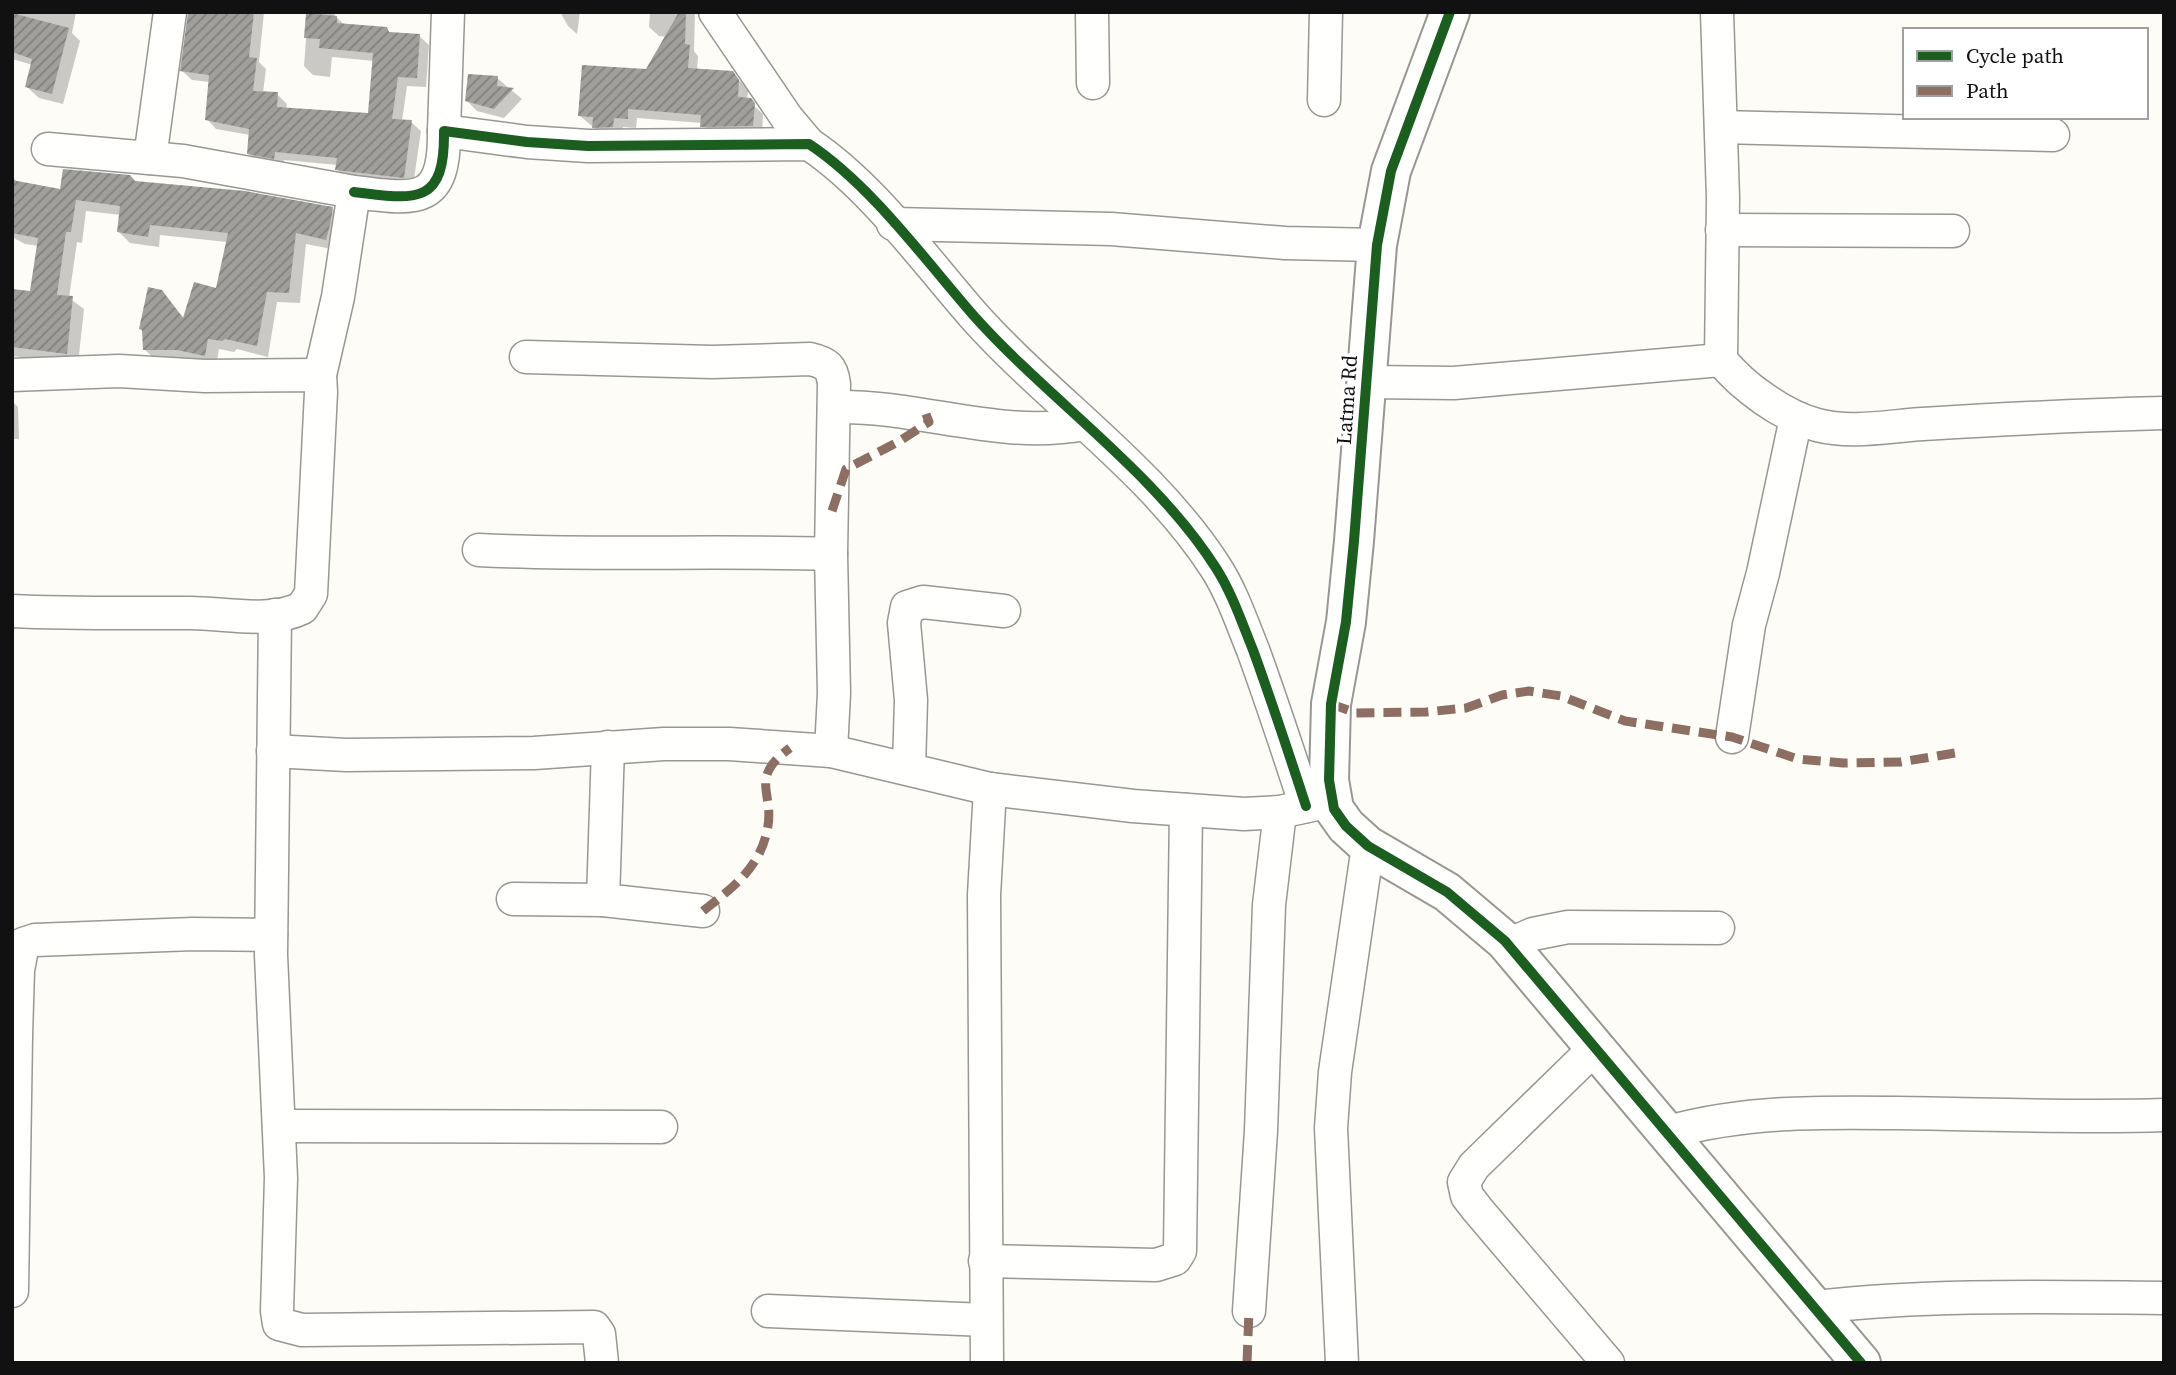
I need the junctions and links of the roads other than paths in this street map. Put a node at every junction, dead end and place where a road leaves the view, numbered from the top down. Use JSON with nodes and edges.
{"nodes":[{"id":1,"x":170,"y":12,"type":"edge"},
{"id":2,"x":448,"y":12,"type":"edge"},
{"id":3,"x":715,"y":12,"type":"edge"},
{"id":4,"x":1092,"y":12,"type":"edge"},
{"id":5,"x":1326,"y":12,"type":"edge"},
{"id":6,"x":1450,"y":12,"type":"edge"},
{"id":7,"x":1717,"y":12,"type":"edge"},
{"id":8,"x":1093,"y":83,"type":"dead end"},
{"id":9,"x":1324,"y":100,"type":"dead end"},
{"id":10,"x":1721,"y":127,"type":"junction"},
{"id":11,"x":444,"y":131,"type":"junction"},
{"id":12,"x":2053,"y":135,"type":"dead end"},
{"id":13,"x":809,"y":144,"type":"junction"},
{"id":14,"x":48,"y":149,"type":"dead end"},
{"id":15,"x":150,"y":158,"type":"junction"},
{"id":16,"x":354,"y":192,"type":"junction"},
{"id":17,"x":893,"y":223,"type":"junction"},
{"id":18,"x":1722,"y":230,"type":"junction"},
{"id":19,"x":1954,"y":231,"type":"dead end"},
{"id":20,"x":1377,"y":245,"type":"junction"},
{"id":21,"x":526,"y":357,"type":"dead end"},
{"id":22,"x":1721,"y":359,"type":"junction"},
{"id":23,"x":12,"y":374,"type":"edge"},
{"id":24,"x":320,"y":376,"type":"junction"},
{"id":25,"x":1368,"y":382,"type":"junction"},
{"id":26,"x":835,"y":407,"type":"junction"},
{"id":27,"x":2164,"y":413,"type":"edge"},
{"id":28,"x":1796,"y":418,"type":"junction"},
{"id":29,"x":1084,"y":424,"type":"junction"},
{"id":30,"x":479,"y":550,"type":"dead end"},
{"id":31,"x":831,"y":554,"type":"junction"},
{"id":32,"x":12,"y":611,"type":"edge"},
{"id":33,"x":1004,"y":611,"type":"dead end"},
{"id":34,"x":275,"y":615,"type":"junction"},
{"id":35,"x":1732,"y":737,"type":"dead end"},
{"id":36,"x":608,"y":747,"type":"junction"},
{"id":37,"x":273,"y":751,"type":"junction"},
{"id":38,"x":831,"y":751,"type":"junction"},
{"id":39,"x":909,"y":768,"type":"junction"},
{"id":40,"x":990,"y":789,"type":"junction"},
{"id":41,"x":1306,"y":806,"type":"junction"},
{"id":42,"x":1186,"y":810,"type":"junction"},
{"id":43,"x":1368,"y":846,"type":"junction"},
{"id":44,"x":513,"y":899,"type":"dead end"},
{"id":45,"x":603,"y":900,"type":"junction"},
{"id":46,"x":703,"y":911,"type":"dead end"},
{"id":47,"x":1718,"y":928,"type":"dead end"},
{"id":48,"x":271,"y":935,"type":"junction"},
{"id":49,"x":16,"y":942,"type":"edge"},
{"id":50,"x":1508,"y":945,"type":"junction"},
{"id":51,"x":1594,"y":1049,"type":"junction"},
{"id":52,"x":2164,"y":1115,"type":"edge"},
{"id":53,"x":279,"y":1126,"type":"junction"},
{"id":54,"x":661,"y":1127,"type":"dead end"},
{"id":55,"x":1669,"y":1132,"type":"junction"},
{"id":56,"x":985,"y":1261,"type":"junction"},
{"id":57,"x":12,"y":1291,"type":"edge"},
{"id":58,"x":2164,"y":1297,"type":"edge"},
{"id":59,"x":1816,"y":1307,"type":"junction"},
{"id":60,"x":768,"y":1311,"type":"dead end"},
{"id":61,"x":1249,"y":1311,"type":"dead end"},
{"id":62,"x":986,"y":1321,"type":"junction"},
{"id":63,"x":602,"y":1363,"type":"edge"},
{"id":64,"x":988,"y":1363,"type":"edge"},
{"id":65,"x":1342,"y":1363,"type":"edge"},
{"id":66,"x":1608,"y":1363,"type":"edge"},
{"id":67,"x":1861,"y":1363,"type":"edge"}],
"edges":[{"from":1,"to":15,"type":"street"},
{"from":2,"to":11,"type":"street"},
{"from":3,"to":13,"type":"street"},
{"from":4,"to":8,"type":"street"},
{"from":5,"to":9,"type":"street"},
{"from":6,"to":20,"type":"street","name":"Latma Rd"},
{"from":7,"to":10,"type":"street"},
{"from":10,"to":12,"type":"street"},
{"from":10,"to":18,"type":"street"},
{"from":11,"to":13,"type":"street"},
{"from":11,"to":16,"type":"street"},
{"from":13,"to":17,"type":"street"},
{"from":14,"to":15,"type":"street"},
{"from":15,"to":16,"type":"street"},
{"from":16,"to":24,"type":"street"},
{"from":17,"to":20,"type":"street"},
{"from":17,"to":29,"type":"street"},
{"from":18,"to":19,"type":"street"},
{"from":18,"to":22,"type":"street"},
{"from":20,"to":25,"type":"street","name":"Latma Rd"},
{"from":21,"to":26,"type":"street"},
{"from":22,"to":25,"type":"street"},
{"from":22,"to":28,"type":"street"},
{"from":23,"to":24,"type":"street"},
{"from":24,"to":34,"type":"street"},
{"from":25,"to":41,"type":"street","name":"Latma Rd"},
{"from":26,"to":29,"type":"street"},
{"from":26,"to":31,"type":"street"},
{"from":27,"to":28,"type":"street"},
{"from":28,"to":35,"type":"street"},
{"from":29,"to":41,"type":"street"},
{"from":30,"to":31,"type":"street"},
{"from":31,"to":38,"type":"street"},
{"from":32,"to":34,"type":"street"},
{"from":33,"to":39,"type":"street"},
{"from":34,"to":37,"type":"street"},
{"from":36,"to":37,"type":"street"},
{"from":36,"to":38,"type":"street"},
{"from":36,"to":45,"type":"street"},
{"from":37,"to":48,"type":"street"},
{"from":38,"to":39,"type":"street"},
{"from":39,"to":40,"type":"street"},
{"from":40,"to":42,"type":"street"},
{"from":40,"to":56,"type":"street"},
{"from":41,"to":42,"type":"street"},
{"from":41,"to":43,"type":"street"},
{"from":41,"to":61,"type":"street"},
{"from":42,"to":56,"type":"street"},
{"from":43,"to":50,"type":"street"},
{"from":43,"to":65,"type":"street"},
{"from":44,"to":45,"type":"street"},
{"from":45,"to":46,"type":"street"},
{"from":47,"to":50,"type":"street"},
{"from":48,"to":49,"type":"street"},
{"from":48,"to":53,"type":"street"},
{"from":49,"to":57,"type":"street"},
{"from":50,"to":51,"type":"street"},
{"from":51,"to":55,"type":"street"},
{"from":51,"to":66,"type":"street"},
{"from":52,"to":55,"type":"street"},
{"from":53,"to":54,"type":"street"},
{"from":53,"to":63,"type":"street"},
{"from":55,"to":59,"type":"street"},
{"from":56,"to":62,"type":"street"},
{"from":58,"to":59,"type":"street"},
{"from":59,"to":67,"type":"street"},
{"from":60,"to":62,"type":"street"},
{"from":62,"to":64,"type":"street"}]}
